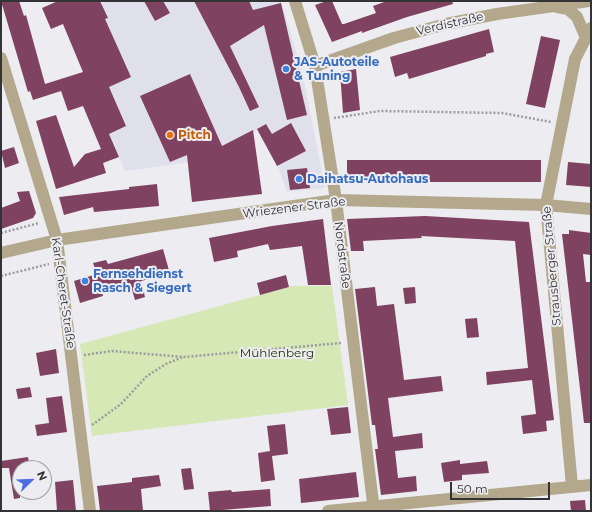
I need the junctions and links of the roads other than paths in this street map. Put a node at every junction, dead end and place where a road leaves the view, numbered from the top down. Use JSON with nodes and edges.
{"nodes":[{"id":1,"x":295,"y":1,"type":"edge"},
{"id":2,"x":589,"y":1,"type":"edge"},
{"id":3,"x":552,"y":6,"type":"junction"},
{"id":4,"x":588,"y":33,"type":"edge"},
{"id":5,"x":1,"y":58,"type":"edge"},
{"id":6,"x":315,"y":66,"type":"junction"},
{"id":7,"x":336,"y":200,"type":"junction"},
{"id":8,"x":546,"y":205,"type":"junction"},
{"id":9,"x":591,"y":209,"type":"edge"},
{"id":10,"x":57,"y":240,"type":"junction"},
{"id":11,"x":1,"y":253,"type":"edge"},
{"id":12,"x":591,"y":485,"type":"edge"},
{"id":13,"x":572,"y":486,"type":"junction"},
{"id":14,"x":374,"y":509,"type":"edge"},
{"id":15,"x":90,"y":511,"type":"edge"},
{"id":16,"x":328,"y":511,"type":"edge"}],
"edges":[{"from":1,"to":6,"type":"street","name":"Nordstraße"},
{"from":2,"to":3,"type":"street","name":"Verdistraße"},
{"from":3,"to":4,"type":"street"},
{"from":3,"to":6,"type":"street","name":"Verdistraße"},
{"from":4,"to":8,"type":"street","name":"Strausberger Straße"},
{"from":5,"to":10,"type":"street","name":"Karl-Cheret-Straße"},
{"from":6,"to":7,"type":"street","name":"Nordstraße"},
{"from":7,"to":8,"type":"street","name":"Wriezener Straße"},
{"from":7,"to":10,"type":"street","name":"Wriezener Straße"},
{"from":7,"to":14,"type":"street","name":"Nordstraße"},
{"from":8,"to":9,"type":"street","name":"Wriezener Straße"},
{"from":8,"to":13,"type":"street","name":"Strausberger Straße"},
{"from":10,"to":11,"type":"street","name":"Wriezener Straße"},
{"from":10,"to":15,"type":"street","name":"Karl-Cheret-Straße"},
{"from":12,"to":13,"type":"street"},
{"from":13,"to":14,"type":"street"},
{"from":14,"to":16,"type":"street"}]}
